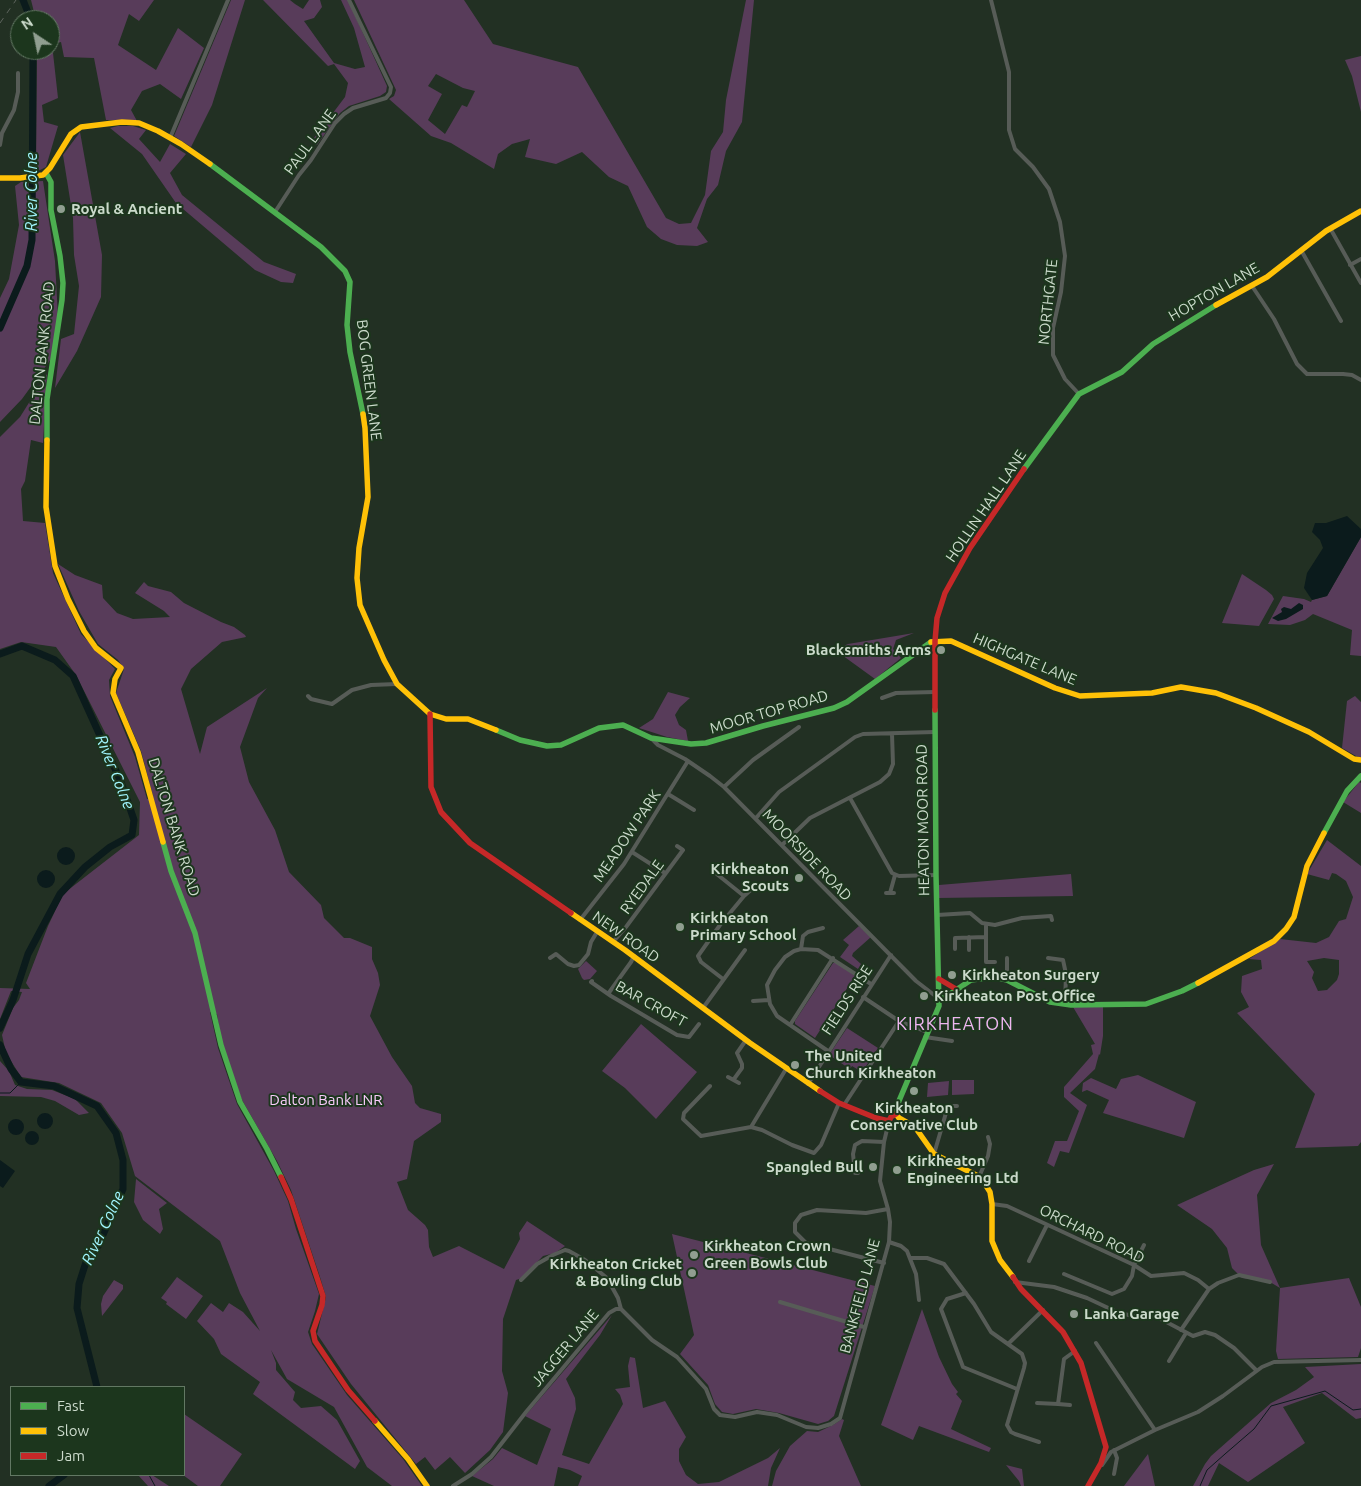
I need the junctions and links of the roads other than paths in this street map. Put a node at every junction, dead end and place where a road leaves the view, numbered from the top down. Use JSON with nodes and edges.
{"nodes":[{"id":1,"x":228,"y":0,"type":"edge"},
{"id":2,"x":349,"y":0,"type":"edge"},
{"id":3,"x":991,"y":0,"type":"edge"},
{"id":4,"x":18,"y":73,"type":"dead end"},
{"id":5,"x":170,"y":138,"type":"junction"},
{"id":6,"x":0,"y":145,"type":"edge"},
{"id":7,"x":45,"y":172,"type":"junction"},
{"id":8,"x":0,"y":178,"type":"edge"},
{"id":9,"x":1361,"y":211,"type":"edge"},
{"id":10,"x":275,"y":212,"type":"junction"},
{"id":11,"x":1330,"y":228,"type":"junction"},
{"id":12,"x":1301,"y":250,"type":"junction"},
{"id":13,"x":1361,"y":259,"type":"edge"},
{"id":14,"x":1350,"y":266,"type":"junction"},
{"id":15,"x":1361,"y":283,"type":"edge"},
{"id":16,"x":1252,"y":286,"type":"junction"},
{"id":17,"x":1341,"y":321,"type":"dead end"},
{"id":18,"x":1361,"y":380,"type":"edge"},
{"id":19,"x":1079,"y":394,"type":"junction"},
{"id":20,"x":934,"y":641,"type":"junction"},
{"id":21,"x":397,"y":684,"type":"junction"},
{"id":22,"x":935,"y":692,"type":"junction"},
{"id":23,"x":308,"y":696,"type":"dead end"},
{"id":24,"x":882,"y":698,"type":"dead end"},
{"id":25,"x":430,"y":714,"type":"junction"},
{"id":26,"x":799,"y":727,"type":"dead end"},
{"id":27,"x":935,"y":732,"type":"junction"},
{"id":28,"x":892,"y":734,"type":"junction"},
{"id":29,"x":651,"y":738,"type":"junction"},
{"id":30,"x":1361,"y":760,"type":"edge"},
{"id":31,"x":688,"y":762,"type":"junction"},
{"id":32,"x":1361,"y":776,"type":"edge"},
{"id":33,"x":724,"y":787,"type":"junction"},
{"id":34,"x":668,"y":794,"type":"junction"},
{"id":35,"x":850,"y":798,"type":"junction"},
{"id":36,"x":694,"y":810,"type":"dead end"},
{"id":37,"x":756,"y":818,"type":"junction"},
{"id":38,"x":782,"y":845,"type":"junction"},
{"id":39,"x":677,"y":846,"type":"dead end"},
{"id":40,"x":632,"y":852,"type":"junction"},
{"id":41,"x":713,"y":872,"type":"dead end"},
{"id":42,"x":665,"y":873,"type":"junction"},
{"id":43,"x":895,"y":875,"type":"junction"},
{"id":44,"x":936,"y":875,"type":"junction"},
{"id":45,"x":752,"y":890,"type":"dead end"},
{"id":46,"x":890,"y":893,"type":"dead end"},
{"id":47,"x":744,"y":896,"type":"junction"},
{"id":48,"x":937,"y":915,"type":"junction"},
{"id":49,"x":580,"y":920,"type":"junction"},
{"id":50,"x":1052,"y":920,"type":"dead end"},
{"id":51,"x":986,"y":924,"type":"junction"},
{"id":52,"x":823,"y":928,"type":"dead end"},
{"id":53,"x":597,"y":932,"type":"junction"},
{"id":54,"x":969,"y":937,"type":"junction"},
{"id":55,"x":986,"y":937,"type":"junction"},
{"id":56,"x":613,"y":942,"type":"junction"},
{"id":57,"x":801,"y":949,"type":"junction"},
{"id":58,"x":954,"y":949,"type":"dead end"},
{"id":59,"x":745,"y":950,"type":"dead end"},
{"id":60,"x":969,"y":950,"type":"dead end"},
{"id":61,"x":891,"y":955,"type":"junction"},
{"id":62,"x":634,"y":956,"type":"junction"},
{"id":63,"x":550,"y":958,"type":"dead end"},
{"id":64,"x":833,"y":958,"type":"junction"},
{"id":65,"x":1007,"y":958,"type":"dead end"},
{"id":66,"x":1048,"y":958,"type":"dead end"},
{"id":67,"x":995,"y":962,"type":"dead end"},
{"id":68,"x":939,"y":978,"type":"junction"},
{"id":69,"x":723,"y":979,"type":"junction"},
{"id":70,"x":1007,"y":980,"type":"junction"},
{"id":71,"x":592,"y":981,"type":"dead end"},
{"id":72,"x":871,"y":984,"type":"junction"},
{"id":73,"x":956,"y":989,"type":"junction"},
{"id":74,"x":608,"y":994,"type":"junction"},
{"id":75,"x":863,"y":997,"type":"junction"},
{"id":76,"x":938,"y":998,"type":"junction"},
{"id":77,"x":769,"y":1000,"type":"junction"},
{"id":78,"x":753,"y":1001,"type":"dead end"},
{"id":79,"x":1065,"y":1004,"type":"junction"},
{"id":80,"x":703,"y":1008,"type":"junction"},
{"id":81,"x":899,"y":1021,"type":"junction"},
{"id":82,"x":699,"y":1024,"type":"dead end"},
{"id":83,"x":790,"y":1025,"type":"junction"},
{"id":84,"x":926,"y":1035,"type":"junction"},
{"id":85,"x":746,"y":1040,"type":"junction"},
{"id":86,"x":952,"y":1041,"type":"dead end"},
{"id":87,"x":828,"y":1051,"type":"junction"},
{"id":88,"x":786,"y":1069,"type":"junction"},
{"id":89,"x":728,"y":1077,"type":"dead end"},
{"id":90,"x":734,"y":1079,"type":"junction"},
{"id":91,"x":739,"y":1083,"type":"dead end"},
{"id":92,"x":808,"y":1084,"type":"junction"},
{"id":93,"x":709,"y":1089,"type":"dead end"},
{"id":94,"x":842,"y":1104,"type":"junction"},
{"id":95,"x":957,"y":1106,"type":"dead end"},
{"id":96,"x":896,"y":1114,"type":"junction"},
{"id":97,"x":889,"y":1121,"type":"junction"},
{"id":98,"x":751,"y":1127,"type":"junction"},
{"id":99,"x":988,"y":1136,"type":"dead end"},
{"id":100,"x":884,"y":1142,"type":"junction"},
{"id":101,"x":934,"y":1154,"type":"junction"},
{"id":102,"x":858,"y":1173,"type":"dead end"},
{"id":103,"x":979,"y":1177,"type":"junction"},
{"id":104,"x":992,"y":1204,"type":"junction"},
{"id":105,"x":888,"y":1209,"type":"junction"},
{"id":106,"x":1047,"y":1225,"type":"junction"},
{"id":107,"x":889,"y":1242,"type":"junction"},
{"id":108,"x":1144,"y":1245,"type":"dead end"},
{"id":109,"x":910,"y":1258,"type":"junction"},
{"id":110,"x":1029,"y":1261,"type":"dead end"},
{"id":111,"x":884,"y":1263,"type":"junction"},
{"id":112,"x":1134,"y":1265,"type":"junction"},
{"id":113,"x":1064,"y":1274,"type":"dead end"},
{"id":114,"x":521,"y":1280,"type":"dead end"},
{"id":115,"x":1015,"y":1282,"type":"junction"},
{"id":116,"x":1270,"y":1282,"type":"dead end"},
{"id":117,"x":1209,"y":1289,"type":"junction"},
{"id":118,"x":966,"y":1293,"type":"junction"},
{"id":119,"x":919,"y":1300,"type":"dead end"},
{"id":120,"x":780,"y":1302,"type":"dead end"},
{"id":121,"x":621,"y":1309,"type":"junction"},
{"id":122,"x":1043,"y":1310,"type":"junction"},
{"id":123,"x":864,"y":1327,"type":"junction"},
{"id":124,"x":1181,"y":1330,"type":"junction"},
{"id":125,"x":1186,"y":1333,"type":"junction"},
{"id":126,"x":1096,"y":1343,"type":"dead end"},
{"id":127,"x":1008,"y":1344,"type":"junction"},
{"id":128,"x":1075,"y":1352,"type":"junction"},
{"id":129,"x":1361,"y":1360,"type":"edge"},
{"id":130,"x":1169,"y":1361,"type":"dead end"},
{"id":131,"x":1256,"y":1370,"type":"junction"},
{"id":132,"x":1017,"y":1389,"type":"junction"},
{"id":133,"x":1037,"y":1403,"type":"dead end"},
{"id":134,"x":1058,"y":1404,"type":"junction"},
{"id":135,"x":1070,"y":1405,"type":"dead end"},
{"id":136,"x":830,"y":1424,"type":"joint"},
{"id":137,"x":1155,"y":1430,"type":"junction"},
{"id":138,"x":1039,"y":1442,"type":"dead end"},
{"id":139,"x":1114,"y":1450,"type":"junction"},
{"id":140,"x":1098,"y":1470,"type":"junction"},
{"id":141,"x":1114,"y":1474,"type":"dead end"},
{"id":142,"x":427,"y":1486,"type":"edge"},
{"id":143,"x":452,"y":1486,"type":"edge"},
{"id":144,"x":1088,"y":1486,"type":"edge"}],
"edges":[{"from":1,"to":5,"type":"street"},
{"from":2,"to":10,"type":"street","name":"PAUL LANE"},
{"from":3,"to":19,"type":"street","name":"NORTHGATE"},
{"from":4,"to":6,"type":"street"},
{"from":5,"to":7,"type":"street","name":"BOG GREEN LANE"},
{"from":5,"to":10,"type":"street","name":"BOG GREEN LANE"},
{"from":7,"to":8,"type":"street"},
{"from":7,"to":142,"type":"street","name":"DALTON BANK ROAD"},
{"from":9,"to":11,"type":"street","name":"HOPTON LANE"},
{"from":10,"to":21,"type":"street","name":"BOG GREEN LANE"},
{"from":11,"to":12,"type":"street","name":"HOPTON LANE"},
{"from":11,"to":14,"type":"street"},
{"from":12,"to":16,"type":"street","name":"HOPTON LANE"},
{"from":12,"to":17,"type":"street"},
{"from":13,"to":14,"type":"street"},
{"from":14,"to":15,"type":"street"},
{"from":16,"to":18,"type":"street"},
{"from":16,"to":19,"type":"street","name":"HOPTON LANE"},
{"from":19,"to":20,"type":"street","name":"HOLLIN HALL LANE"},
{"from":20,"to":22,"type":"street","name":"HEATON MOOR ROAD"},
{"from":20,"to":29,"type":"street","name":"MOOR TOP ROAD"},
{"from":20,"to":30,"type":"street","name":"HIGHGATE LANE"},
{"from":21,"to":23,"type":"street"},
{"from":21,"to":25,"type":"street","name":"BOG GREEN LANE"},
{"from":22,"to":24,"type":"street"},
{"from":22,"to":27,"type":"street","name":"HEATON MOOR ROAD"},
{"from":25,"to":29,"type":"street","name":"MOOR TOP ROAD"},
{"from":25,"to":49,"type":"street","name":"NEW ROAD"},
{"from":26,"to":33,"type":"street"},
{"from":27,"to":28,"type":"street"},
{"from":27,"to":44,"type":"street","name":"HEATON MOOR ROAD"},
{"from":28,"to":35,"type":"street"},
{"from":28,"to":37,"type":"street"},
{"from":29,"to":31,"type":"street","name":"MOORSIDE ROAD"},
{"from":31,"to":33,"type":"street","name":"MOORSIDE ROAD"},
{"from":31,"to":34,"type":"street","name":"MEADOW PARK"},
{"from":32,"to":79,"type":"street"},
{"from":33,"to":37,"type":"street","name":"MOORSIDE ROAD"},
{"from":34,"to":36,"type":"street"},
{"from":34,"to":40,"type":"street","name":"MEADOW PARK"},
{"from":35,"to":38,"type":"street"},
{"from":35,"to":43,"type":"street"},
{"from":37,"to":38,"type":"street","name":"MOORSIDE ROAD"},
{"from":38,"to":61,"type":"street","name":"MOORSIDE ROAD"},
{"from":39,"to":42,"type":"street","name":"RYEDALE"},
{"from":40,"to":42,"type":"street"},
{"from":40,"to":49,"type":"street","name":"MEADOW PARK"},
{"from":41,"to":47,"type":"street"},
{"from":42,"to":56,"type":"street","name":"RYEDALE"},
{"from":43,"to":44,"type":"street"},
{"from":43,"to":46,"type":"street"},
{"from":44,"to":48,"type":"street","name":"HEATON MOOR ROAD"},
{"from":45,"to":47,"type":"street"},
{"from":47,"to":69,"type":"street"},
{"from":48,"to":51,"type":"street"},
{"from":48,"to":68,"type":"street","name":"HEATON MOOR ROAD"},
{"from":49,"to":53,"type":"street","name":"NEW ROAD"},
{"from":50,"to":51,"type":"street"},
{"from":51,"to":55,"type":"street"},
{"from":52,"to":57,"type":"street"},
{"from":53,"to":56,"type":"street","name":"NEW ROAD"},
{"from":53,"to":63,"type":"street"},
{"from":54,"to":55,"type":"street"},
{"from":54,"to":58,"type":"street"},
{"from":54,"to":60,"type":"street"},
{"from":55,"to":67,"type":"street"},
{"from":56,"to":62,"type":"street","name":"NEW ROAD"},
{"from":57,"to":64,"type":"street"},
{"from":57,"to":77,"type":"street"},
{"from":59,"to":69,"type":"street"},
{"from":61,"to":72,"type":"street","name":"FIELDS RISE"},
{"from":61,"to":76,"type":"street","name":"MOORSIDE ROAD"},
{"from":62,"to":74,"type":"street"},
{"from":62,"to":80,"type":"street","name":"NEW ROAD"},
{"from":64,"to":72,"type":"street"},
{"from":64,"to":83,"type":"street"},
{"from":65,"to":70,"type":"street"},
{"from":66,"to":79,"type":"street"},
{"from":68,"to":73,"type":"street"},
{"from":68,"to":76,"type":"street","name":"HEATON MOOR ROAD"},
{"from":69,"to":80,"type":"street"},
{"from":70,"to":73,"type":"street"},
{"from":70,"to":79,"type":"street"},
{"from":71,"to":74,"type":"street","name":"BAR CROFT"},
{"from":72,"to":75,"type":"street","name":"FIELDS RISE"},
{"from":73,"to":76,"type":"street"},
{"from":74,"to":82,"type":"street","name":"BAR CROFT"},
{"from":75,"to":81,"type":"street"},
{"from":75,"to":87,"type":"street","name":"FIELDS RISE"},
{"from":76,"to":84,"type":"street","name":"HEATON MOOR ROAD"},
{"from":77,"to":78,"type":"street"},
{"from":77,"to":83,"type":"street"},
{"from":80,"to":85,"type":"street","name":"NEW ROAD"},
{"from":81,"to":84,"type":"street"},
{"from":81,"to":94,"type":"street"},
{"from":83,"to":87,"type":"street"},
{"from":84,"to":86,"type":"street"},
{"from":84,"to":96,"type":"street","name":"HEATON MOOR ROAD"},
{"from":85,"to":88,"type":"street","name":"NEW ROAD"},
{"from":85,"to":90,"type":"street"},
{"from":87,"to":92,"type":"street","name":"FIELDS RISE"},
{"from":88,"to":92,"type":"street","name":"NEW ROAD"},
{"from":88,"to":98,"type":"street"},
{"from":89,"to":90,"type":"street"},
{"from":90,"to":91,"type":"street"},
{"from":92,"to":94,"type":"street","name":"NEW ROAD"},
{"from":93,"to":98,"type":"street"},
{"from":94,"to":97,"type":"street","name":"NEW ROAD"},
{"from":94,"to":98,"type":"street"},
{"from":95,"to":101,"type":"street"},
{"from":96,"to":97,"type":"street"},
{"from":96,"to":101,"type":"street"},
{"from":97,"to":100,"type":"street","name":"BANKFIELD LANE"},
{"from":99,"to":103,"type":"street"},
{"from":100,"to":102,"type":"street"},
{"from":100,"to":105,"type":"street","name":"BANKFIELD LANE"},
{"from":101,"to":103,"type":"street"},
{"from":103,"to":104,"type":"street"},
{"from":104,"to":106,"type":"street","name":"ORCHARD ROAD"},
{"from":104,"to":115,"type":"street"},
{"from":105,"to":107,"type":"street","name":"BANKFIELD LANE"},
{"from":105,"to":111,"type":"street"},
{"from":106,"to":110,"type":"street"},
{"from":106,"to":112,"type":"street","name":"ORCHARD ROAD"},
{"from":107,"to":109,"type":"street"},
{"from":107,"to":111,"type":"street","name":"BANKFIELD LANE"},
{"from":108,"to":112,"type":"street"},
{"from":109,"to":118,"type":"street"},
{"from":109,"to":119,"type":"street"},
{"from":111,"to":123,"type":"street","name":"BANKFIELD LANE"},
{"from":112,"to":113,"type":"street"},
{"from":112,"to":117,"type":"street","name":"ORCHARD ROAD"},
{"from":114,"to":121,"type":"street"},
{"from":115,"to":122,"type":"street"},
{"from":115,"to":124,"type":"street"},
{"from":116,"to":117,"type":"street"},
{"from":117,"to":124,"type":"street"},
{"from":118,"to":127,"type":"street"},
{"from":118,"to":132,"type":"street"},
{"from":120,"to":123,"type":"street"},
{"from":121,"to":136,"type":"street","name":"JAGGER LANE"},
{"from":121,"to":143,"type":"street","name":"JAGGER LANE"},
{"from":122,"to":127,"type":"street"},
{"from":122,"to":128,"type":"street"},
{"from":123,"to":136,"type":"street","name":"BANKFIELD LANE"},
{"from":124,"to":125,"type":"street"},
{"from":125,"to":130,"type":"street"},
{"from":125,"to":131,"type":"street"},
{"from":126,"to":137,"type":"street"},
{"from":127,"to":132,"type":"street"},
{"from":128,"to":134,"type":"street"},
{"from":128,"to":140,"type":"street"},
{"from":129,"to":131,"type":"street"},
{"from":131,"to":137,"type":"street"},
{"from":132,"to":138,"type":"street"},
{"from":133,"to":134,"type":"street"},
{"from":134,"to":135,"type":"street"},
{"from":137,"to":139,"type":"street"},
{"from":139,"to":140,"type":"street"},
{"from":139,"to":141,"type":"street"},
{"from":140,"to":144,"type":"street"}]}
